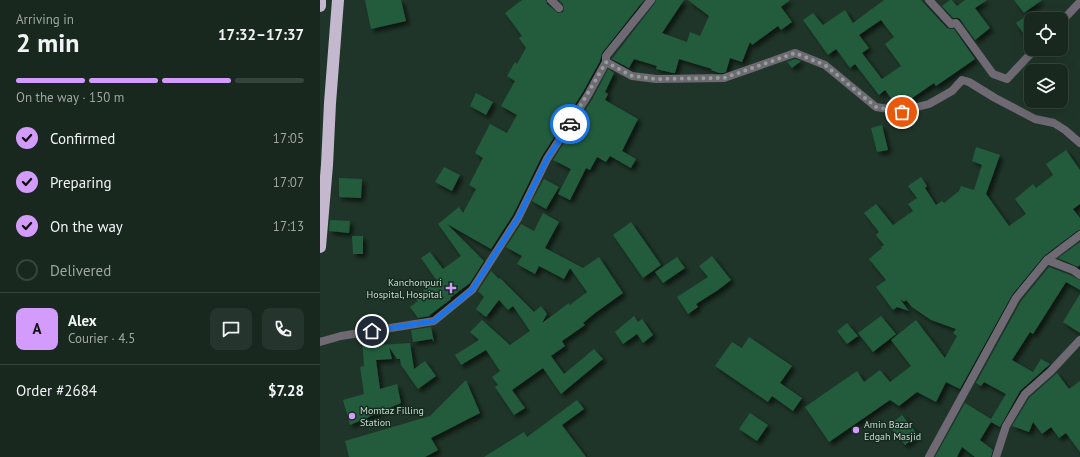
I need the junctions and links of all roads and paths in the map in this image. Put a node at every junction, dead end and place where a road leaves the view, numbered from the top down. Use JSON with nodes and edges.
{"nodes":[{"id":1,"x":320,"y":0,"type":"edge"},
{"id":2,"x":338,"y":0,"type":"edge"},
{"id":3,"x":551,"y":0,"type":"edge"},
{"id":4,"x":651,"y":0,"type":"edge"},
{"id":5,"x":929,"y":0,"type":"edge"},
{"id":6,"x":1080,"y":2,"type":"edge"},
{"id":7,"x":320,"y":6,"type":"edge"},
{"id":8,"x":559,"y":8,"type":"dead end"},
{"id":9,"x":1068,"y":15,"type":"edge"},
{"id":10,"x":1028,"y":56,"type":"edge"},
{"id":11,"x":606,"y":62,"type":"junction"},
{"id":12,"x":1080,"y":143,"type":"edge"},
{"id":13,"x":1080,"y":235,"type":"edge"},
{"id":14,"x":320,"y":247,"type":"edge"},
{"id":15,"x":1048,"y":260,"type":"junction"},
{"id":16,"x":1080,"y":275,"type":"edge"},
{"id":17,"x":1080,"y":340,"type":"edge"},
{"id":18,"x":320,"y":342,"type":"edge"},
{"id":19,"x":929,"y":457,"type":"edge"},
{"id":20,"x":996,"y":457,"type":"edge"}],
"edges":[{"from":1,"to":7,"type":"highway"},
{"from":2,"to":14,"type":"highway"},
{"from":3,"to":8,"type":"street"},
{"from":4,"to":11,"type":"street"},
{"from":5,"to":10,"type":"street"},
{"from":6,"to":9,"type":"street"},
{"from":11,"to":12,"type":"street"},
{"from":11,"to":18,"type":"street"},
{"from":13,"to":15,"type":"street"},
{"from":15,"to":16,"type":"street"},
{"from":15,"to":19,"type":"street"},
{"from":17,"to":20,"type":"street"}]}
